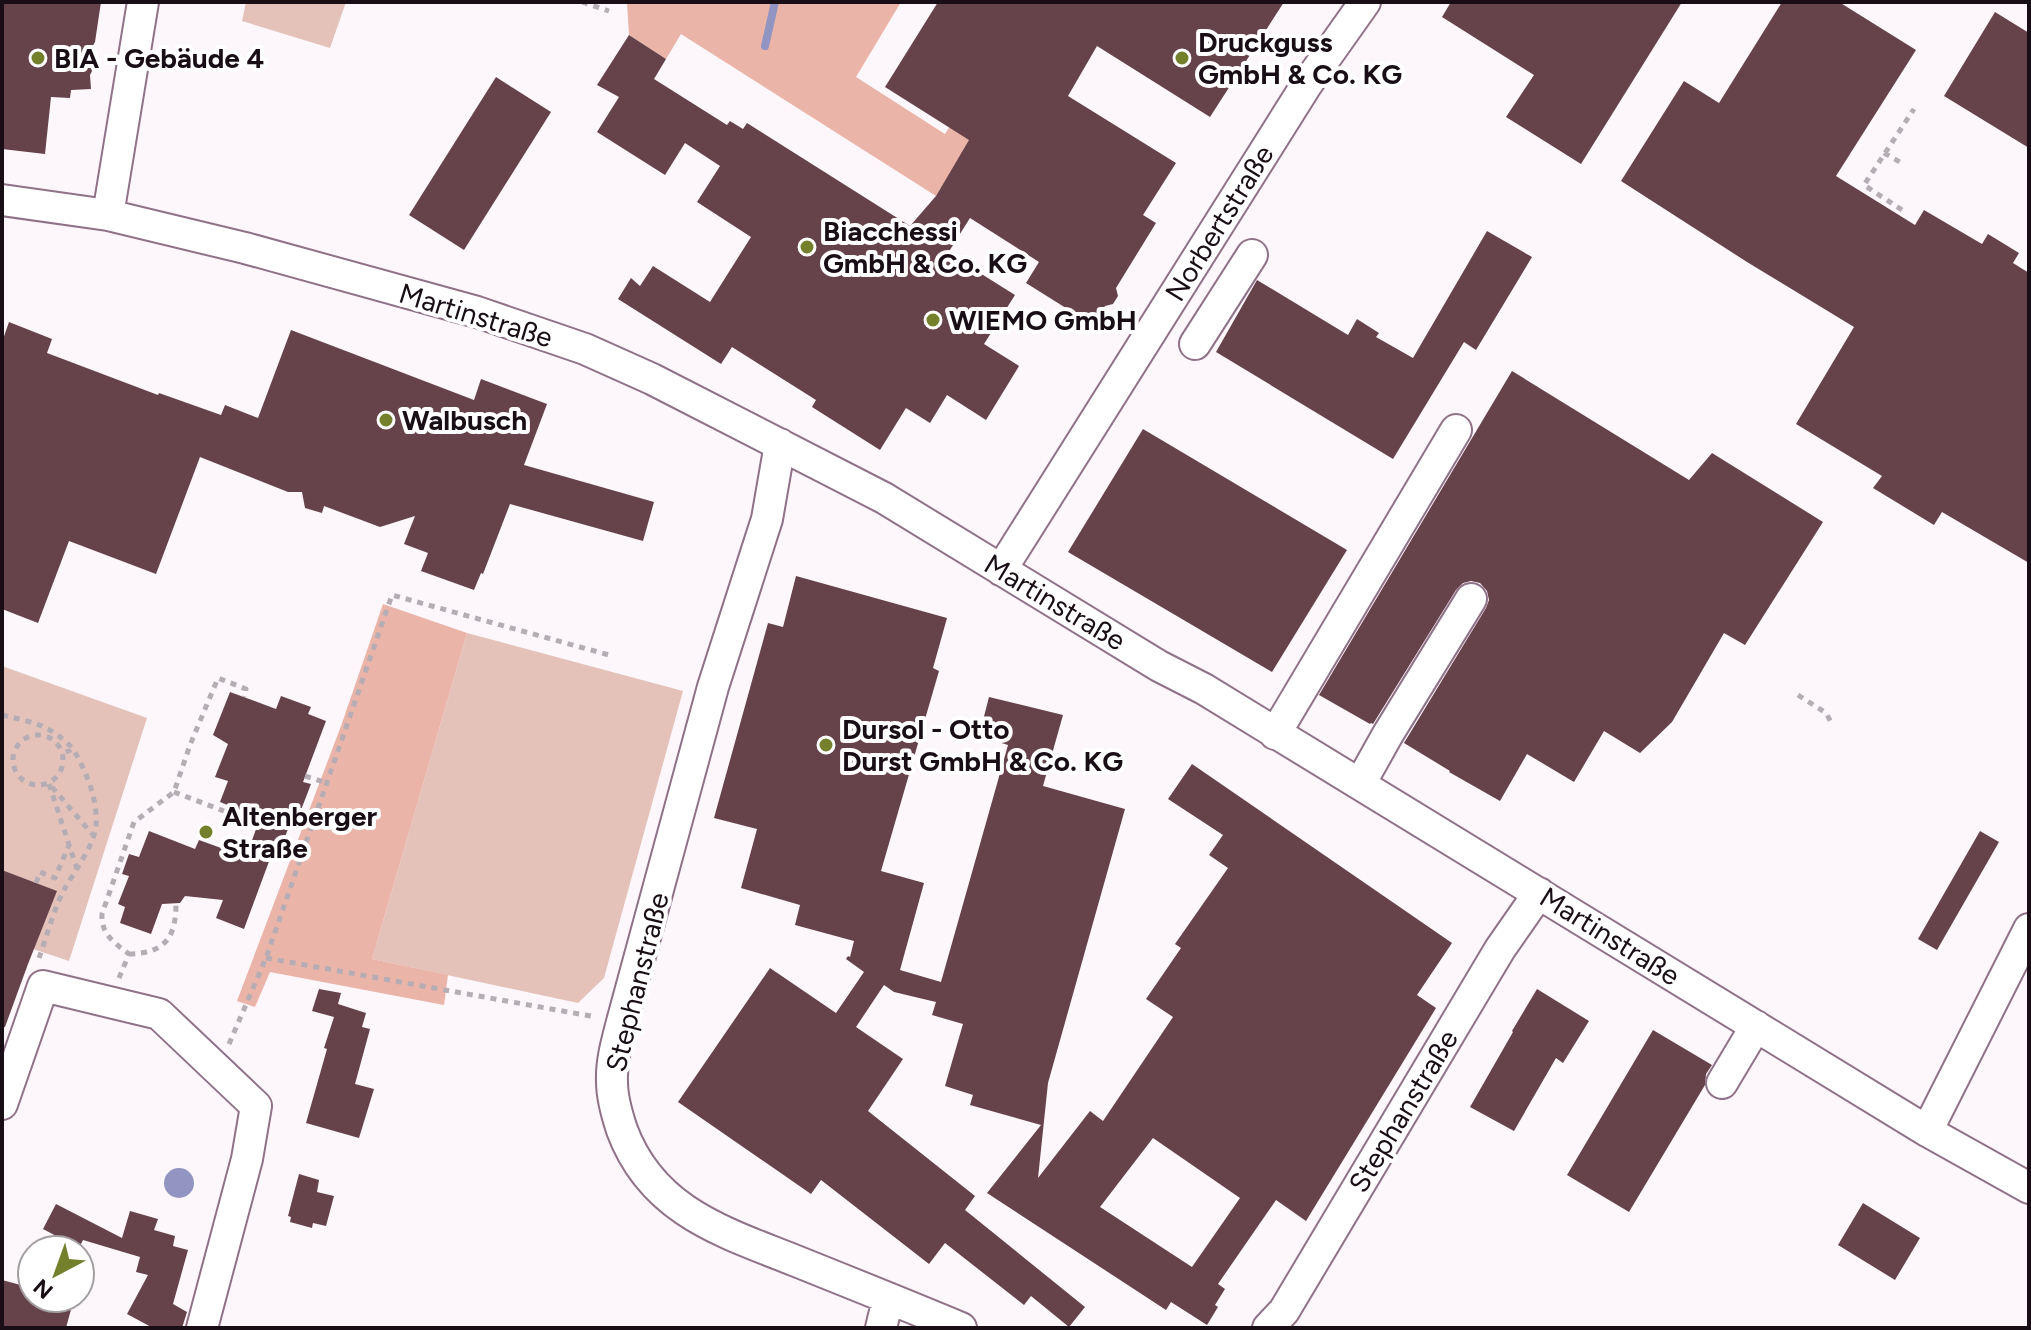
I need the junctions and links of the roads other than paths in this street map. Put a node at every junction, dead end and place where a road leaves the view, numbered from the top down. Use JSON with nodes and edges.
{"nodes":[{"id":1,"x":143,"y":2,"type":"edge"},
{"id":2,"x":1365,"y":2,"type":"edge"},
{"id":3,"x":2,"y":200,"type":"edge"},
{"id":4,"x":108,"y":215,"type":"junction"},
{"id":5,"x":1252,"y":255,"type":"dead end"},
{"id":6,"x":1195,"y":344,"type":"dead end"},
{"id":7,"x":1456,"y":430,"type":"dead end"},
{"id":8,"x":780,"y":444,"type":"junction"},
{"id":9,"x":1001,"y":570,"type":"junction"},
{"id":10,"x":1471,"y":599,"type":"dead end"},
{"id":11,"x":1275,"y":734,"type":"junction"},
{"id":12,"x":1360,"y":784,"type":"junction"},
{"id":13,"x":1539,"y":893,"type":"junction"},
{"id":14,"x":2029,"y":929,"type":"edge"},
{"id":15,"x":1756,"y":1026,"type":"junction"},
{"id":16,"x":1722,"y":1083,"type":"dead end"},
{"id":17,"x":2,"y":1104,"type":"edge"},
{"id":18,"x":1927,"y":1131,"type":"junction"},
{"id":19,"x":2029,"y":1188,"type":"edge"},
{"id":20,"x":884,"y":1314,"type":"edge"},
{"id":21,"x":202,"y":1328,"type":"edge"},
{"id":22,"x":961,"y":1328,"type":"edge"},
{"id":23,"x":1268,"y":1328,"type":"edge"}],
"edges":[{"from":1,"to":4,"type":"street"},
{"from":2,"to":9,"type":"street","name":"Norbertstraße"},
{"from":3,"to":4,"type":"street","name":"Martinstraße"},
{"from":4,"to":8,"type":"street","name":"Martinstraße"},
{"from":5,"to":6,"type":"street"},
{"from":7,"to":11,"type":"street"},
{"from":8,"to":9,"type":"street","name":"Martinstraße"},
{"from":8,"to":20,"type":"street","name":"Stephanstraße"},
{"from":9,"to":11,"type":"street","name":"Martinstraße"},
{"from":10,"to":12,"type":"street"},
{"from":11,"to":12,"type":"street","name":"Martinstraße"},
{"from":12,"to":13,"type":"street","name":"Martinstraße"},
{"from":13,"to":15,"type":"street","name":"Martinstraße"},
{"from":13,"to":23,"type":"street","name":"Stephanstraße"},
{"from":14,"to":18,"type":"street"},
{"from":15,"to":16,"type":"street"},
{"from":15,"to":18,"type":"street","name":"Martinstraße"},
{"from":17,"to":21,"type":"street"},
{"from":18,"to":19,"type":"street","name":"Martinstraße"},
{"from":20,"to":22,"type":"street","name":"Stephanstraße"}]}
